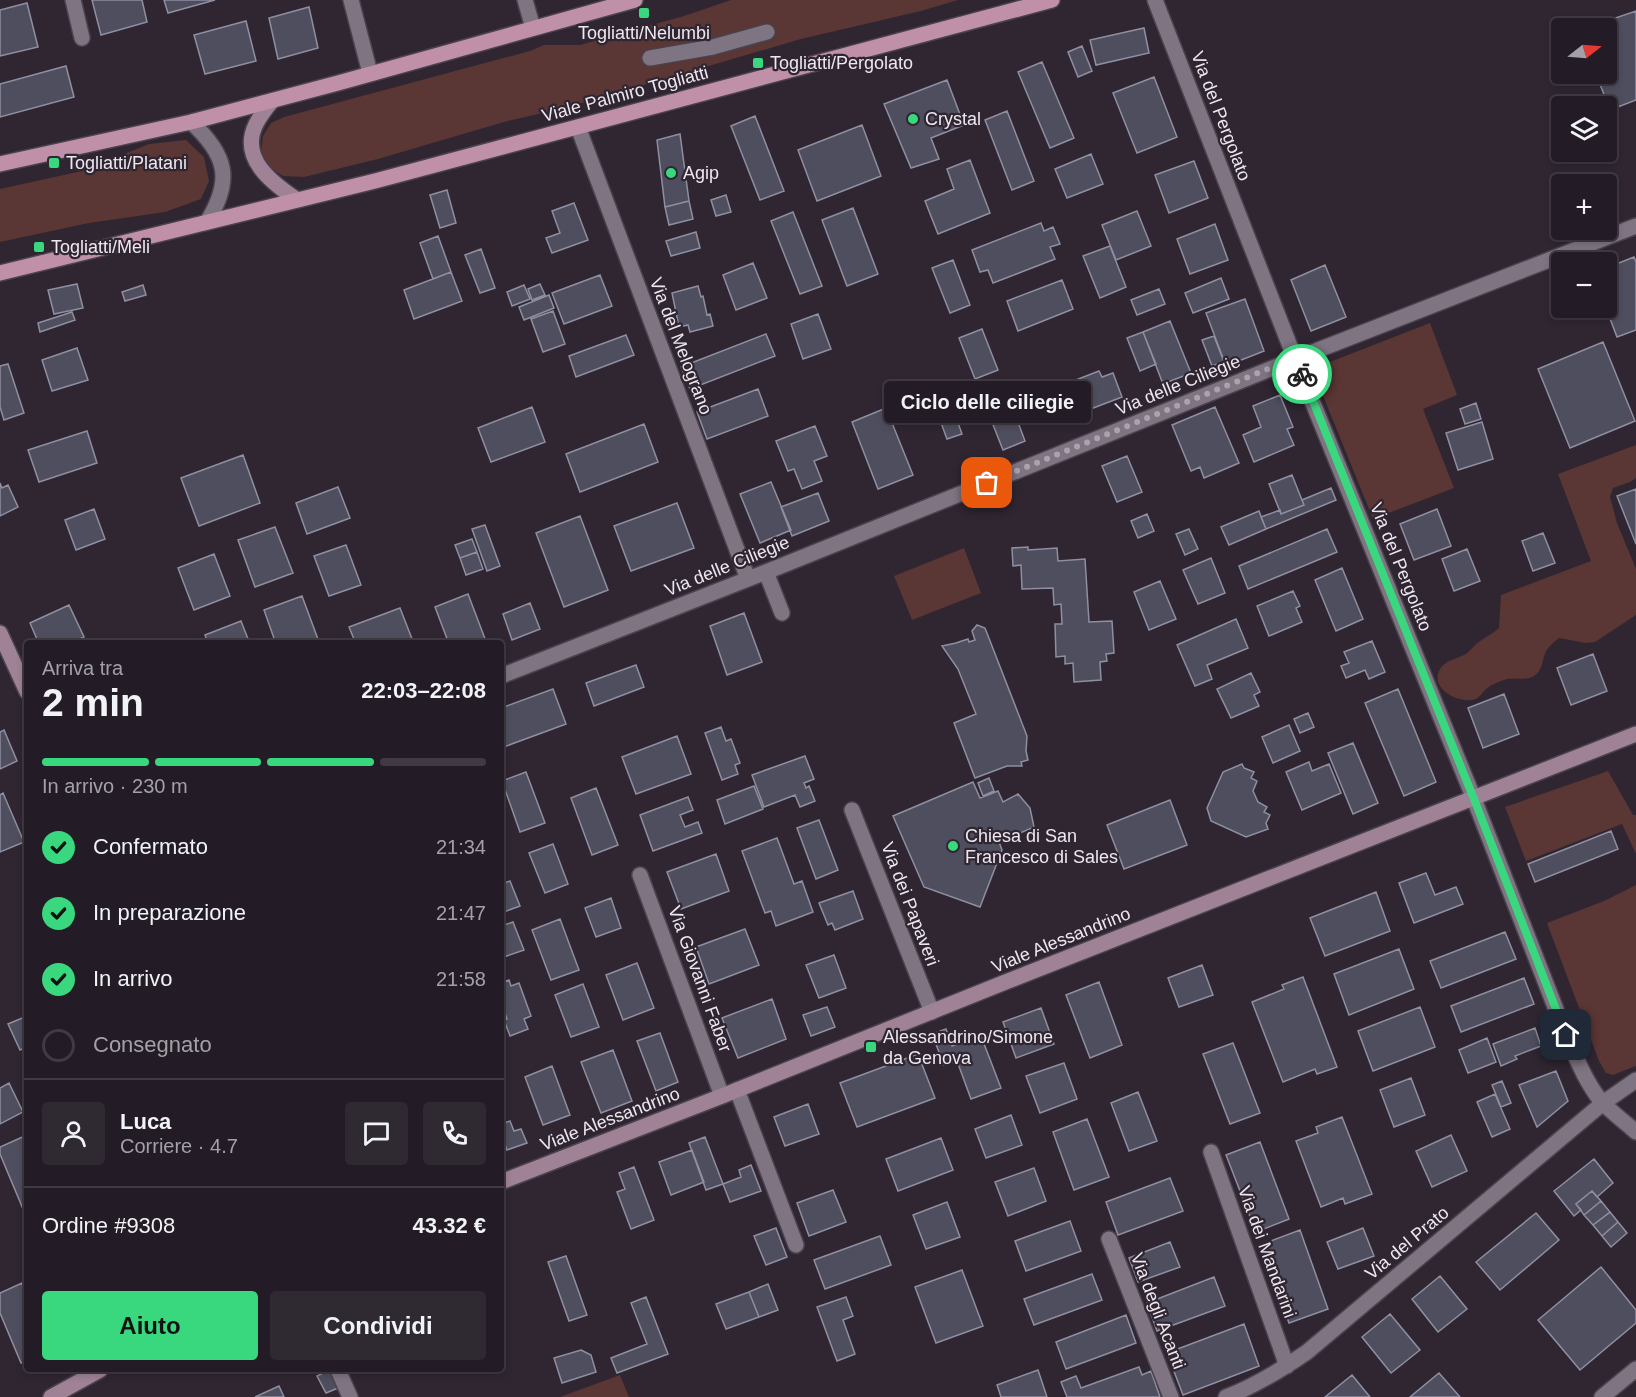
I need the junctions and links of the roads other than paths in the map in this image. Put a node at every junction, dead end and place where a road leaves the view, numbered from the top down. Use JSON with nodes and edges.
{"nodes":[{"id":1,"x":73,"y":0,"type":"edge"},
{"id":2,"x":351,"y":0,"type":"edge"},
{"id":3,"x":525,"y":0,"type":"edge"},
{"id":4,"x":635,"y":0,"type":"edge"},
{"id":5,"x":1052,"y":0,"type":"edge"},
{"id":6,"x":1155,"y":0,"type":"edge"},
{"id":7,"x":596,"y":5,"type":"edge"},
{"id":8,"x":533,"y":28,"type":"junction"},
{"id":9,"x":767,"y":32,"type":"dead end"},
{"id":10,"x":82,"y":38,"type":"dead end"},
{"id":11,"x":650,"y":58,"type":"dead end"},
{"id":12,"x":370,"y":73,"type":"junction"},
{"id":13,"x":272,"y":101,"type":"junction"},
{"id":14,"x":191,"y":122,"type":"junction"},
{"id":15,"x":579,"y":127,"type":"junction"},
{"id":16,"x":0,"y":164,"type":"edge"},
{"id":17,"x":296,"y":199,"type":"junction"},
{"id":18,"x":207,"y":222,"type":"junction"},
{"id":19,"x":1636,"y":226,"type":"edge"},
{"id":20,"x":0,"y":273,"type":"edge"},
{"id":21,"x":1295,"y":358,"type":"junction"},
{"id":22,"x":766,"y":572,"type":"junction"},
{"id":23,"x":748,"y":579,"type":"junction"},
{"id":24,"x":782,"y":613,"type":"dead end"},
{"id":25,"x":0,"y":633,"type":"edge"},
{"id":26,"x":504,"y":675,"type":"edge"},
{"id":27,"x":24,"y":685,"type":"edge"},
{"id":28,"x":1636,"y":734,"type":"edge"},
{"id":29,"x":1474,"y":799,"type":"junction"},
{"id":30,"x":852,"y":810,"type":"dead end"},
{"id":31,"x":640,"y":875,"type":"dead end"},
{"id":32,"x":932,"y":1012,"type":"junction"},
{"id":33,"x":1636,"y":1080,"type":"edge"},
{"id":34,"x":737,"y":1090,"type":"junction"},
{"id":35,"x":722,"y":1096,"type":"junction"},
{"id":36,"x":1603,"y":1103,"type":"junction"},
{"id":37,"x":1636,"y":1132,"type":"edge"},
{"id":38,"x":1211,"y":1152,"type":"dead end"},
{"id":39,"x":504,"y":1181,"type":"edge"},
{"id":40,"x":1109,"y":1239,"type":"dead end"},
{"id":41,"x":796,"y":1245,"type":"dead end"},
{"id":42,"x":1287,"y":1366,"type":"junction"},
{"id":43,"x":1636,"y":1369,"type":"edge"},
{"id":44,"x":96,"y":1372,"type":"edge"},
{"id":45,"x":339,"y":1372,"type":"edge"},
{"id":46,"x":51,"y":1397,"type":"edge"},
{"id":47,"x":350,"y":1397,"type":"edge"},
{"id":48,"x":1171,"y":1397,"type":"edge"},
{"id":49,"x":1226,"y":1397,"type":"edge"},
{"id":50,"x":1602,"y":1397,"type":"edge"}],
"edges":[{"from":1,"to":10,"type":"street"},
{"from":2,"to":12,"type":"street"},
{"from":3,"to":8,"type":"street"},
{"from":4,"to":7,"type":"main road"},
{"from":5,"to":15,"type":"main road","name":"Viale Palmiro Togliatti"},
{"from":6,"to":21,"type":"street","name":"Via del Pergolato"},
{"from":7,"to":8,"type":"main road"},
{"from":8,"to":12,"type":"main road"},
{"from":9,"to":11,"type":"street"},
{"from":12,"to":13,"type":"main road"},
{"from":13,"to":14,"type":"main road"},
{"from":13,"to":17,"type":"street"},
{"from":14,"to":16,"type":"main road"},
{"from":14,"to":18,"type":"street"},
{"from":15,"to":17,"type":"main road","name":"Viale Palmiro Togliatti"},
{"from":15,"to":23,"type":"street","name":"Via del Melograno"},
{"from":17,"to":18,"type":"main road","name":"Viale Palmiro Togliatti"},
{"from":18,"to":20,"type":"main road","name":"Viale Palmiro Togliatti"},
{"from":19,"to":21,"type":"street","name":"Via delle Ciliegie"},
{"from":21,"to":22,"type":"street","name":"Via delle Ciliegie"},
{"from":21,"to":29,"type":"street","name":"Via del Pergolato"},
{"from":22,"to":23,"type":"street","name":"Via delle Ciliegie"},
{"from":22,"to":24,"type":"street"},
{"from":23,"to":26,"type":"street","name":"Via delle Ciliegie"},
{"from":25,"to":27,"type":"street"},
{"from":28,"to":29,"type":"street","name":"Viale Alessandrino"},
{"from":29,"to":32,"type":"street","name":"Viale Alessandrino"},
{"from":29,"to":36,"type":"street","name":"Via del Pergolato"},
{"from":30,"to":32,"type":"street","name":"Via dei Papaveri"},
{"from":31,"to":35,"type":"street","name":"Via Giovanni Faber"},
{"from":32,"to":34,"type":"street","name":"Viale Alessandrino"},
{"from":33,"to":36,"type":"street","name":"Via del Prato"},
{"from":34,"to":35,"type":"street","name":"Viale Alessandrino"},
{"from":34,"to":41,"type":"street"},
{"from":35,"to":39,"type":"street","name":"Viale Alessandrino"},
{"from":36,"to":37,"type":"street","name":"Via del Pergolato"},
{"from":36,"to":42,"type":"street","name":"Via del Prato"},
{"from":38,"to":42,"type":"street","name":"Via dei Mandarini"},
{"from":40,"to":48,"type":"street","name":"Via degli Acanti"},
{"from":42,"to":49,"type":"street","name":"Via del Prato"},
{"from":43,"to":50,"type":"street"},
{"from":44,"to":46,"type":"street"},
{"from":45,"to":47,"type":"street"}]}
